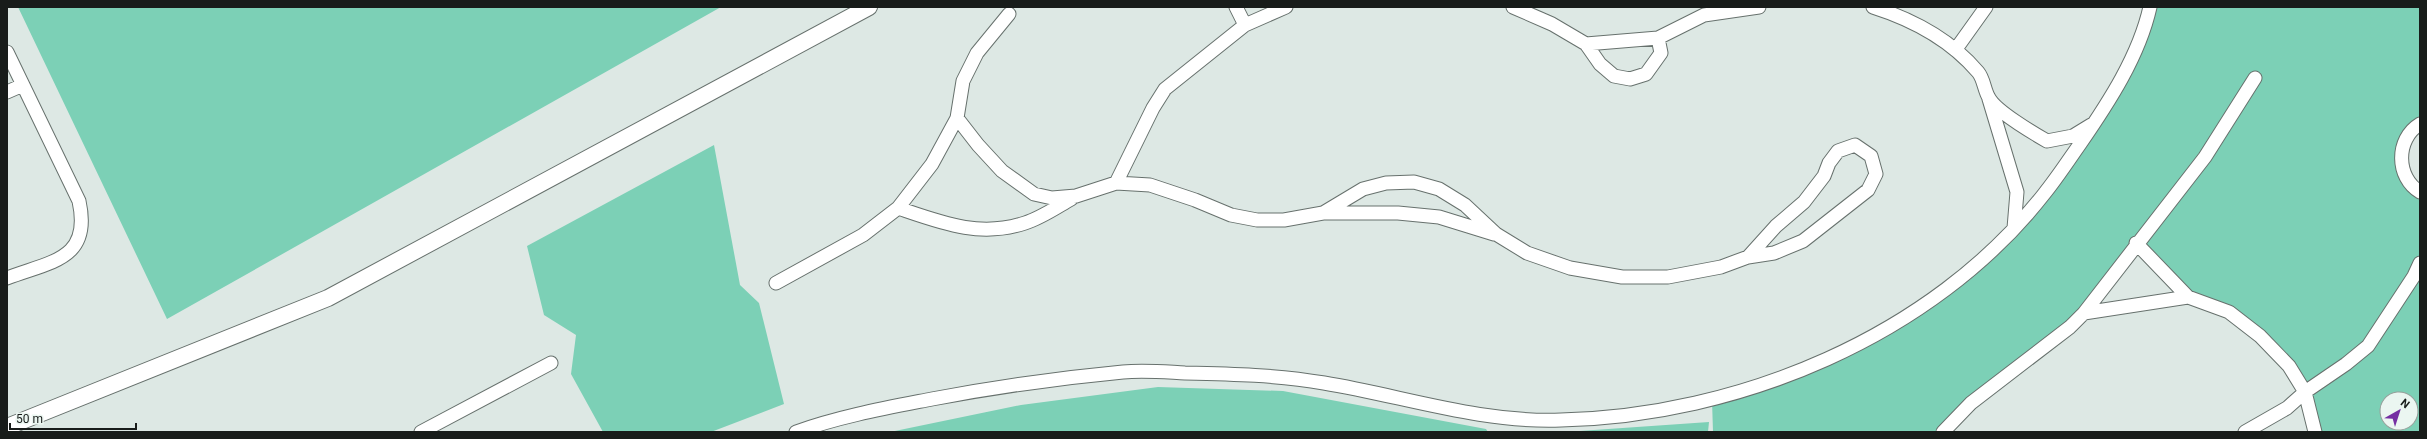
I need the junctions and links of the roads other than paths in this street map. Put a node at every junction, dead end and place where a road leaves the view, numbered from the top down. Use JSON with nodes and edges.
{"nodes":[{"id":1,"x":869,"y":7,"type":"edge"},
{"id":2,"x":1236,"y":7,"type":"edge"},
{"id":3,"x":1286,"y":7,"type":"edge"},
{"id":4,"x":1513,"y":7,"type":"edge"},
{"id":5,"x":1759,"y":7,"type":"edge"},
{"id":6,"x":1873,"y":7,"type":"edge"},
{"id":7,"x":1986,"y":7,"type":"edge"},
{"id":8,"x":2150,"y":7,"type":"edge"},
{"id":9,"x":1707,"y":11,"type":"edge"},
{"id":10,"x":1009,"y":14,"type":"dead end"},
{"id":11,"x":1245,"y":25,"type":"junction"},
{"id":12,"x":1658,"y":38,"type":"junction"},
{"id":13,"x":1586,"y":44,"type":"junction"},
{"id":14,"x":1956,"y":49,"type":"junction"},
{"id":15,"x":7,"y":52,"type":"edge"},
{"id":16,"x":2255,"y":78,"type":"dead end"},
{"id":17,"x":23,"y":85,"type":"junction"},
{"id":18,"x":7,"y":92,"type":"edge"},
{"id":19,"x":1989,"y":99,"type":"junction"},
{"id":20,"x":957,"y":118,"type":"junction"},
{"id":21,"x":2094,"y":123,"type":"junction"},
{"id":22,"x":2420,"y":124,"type":"edge"},
{"id":23,"x":1116,"y":183,"type":"junction"},
{"id":24,"x":2420,"y":192,"type":"edge"},
{"id":25,"x":1076,"y":196,"type":"junction"},
{"id":26,"x":898,"y":208,"type":"junction"},
{"id":27,"x":1323,"y":213,"type":"junction"},
{"id":28,"x":2014,"y":228,"type":"junction"},
{"id":29,"x":1496,"y":234,"type":"junction"},
{"id":30,"x":2136,"y":243,"type":"junction"},
{"id":31,"x":1748,"y":257,"type":"junction"},
{"id":32,"x":2420,"y":263,"type":"edge"},
{"id":33,"x":7,"y":278,"type":"edge"},
{"id":34,"x":776,"y":283,"type":"dead end"},
{"id":35,"x":2188,"y":296,"type":"junction"},
{"id":36,"x":2084,"y":313,"type":"junction"},
{"id":37,"x":551,"y":363,"type":"dead end"},
{"id":38,"x":2305,"y":392,"type":"junction"},
{"id":39,"x":7,"y":427,"type":"edge"},
{"id":40,"x":421,"y":432,"type":"edge"},
{"id":41,"x":796,"y":432,"type":"edge"},
{"id":42,"x":1943,"y":432,"type":"edge"},
{"id":43,"x":2245,"y":432,"type":"edge"},
{"id":44,"x":2315,"y":432,"type":"edge"}],
"edges":[{"from":1,"to":39,"type":"street"},
{"from":2,"to":11,"type":"street"},
{"from":3,"to":11,"type":"street"},
{"from":4,"to":13,"type":"street"},
{"from":5,"to":9,"type":"street"},
{"from":6,"to":14,"type":"street"},
{"from":7,"to":14,"type":"street"},
{"from":8,"to":21,"type":"street"},
{"from":9,"to":12,"type":"street"},
{"from":10,"to":20,"type":"street"},
{"from":11,"to":23,"type":"street"},
{"from":12,"to":13,"type":"street"},
{"from":12,"to":13,"type":"street"},
{"from":14,"to":19,"type":"street"},
{"from":15,"to":17,"type":"street"},
{"from":16,"to":30,"type":"street"},
{"from":17,"to":18,"type":"street"},
{"from":17,"to":33,"type":"street"},
{"from":19,"to":21,"type":"street"},
{"from":19,"to":28,"type":"street"},
{"from":20,"to":25,"type":"street"},
{"from":20,"to":26,"type":"street"},
{"from":21,"to":28,"type":"street"},
{"from":22,"to":24,"type":"street"},
{"from":23,"to":25,"type":"street"},
{"from":23,"to":27,"type":"street"},
{"from":25,"to":26,"type":"street"},
{"from":26,"to":34,"type":"street"},
{"from":27,"to":29,"type":"street"},
{"from":27,"to":29,"type":"street"},
{"from":28,"to":41,"type":"street"},
{"from":29,"to":31,"type":"street"},
{"from":30,"to":35,"type":"street"},
{"from":30,"to":36,"type":"street"},
{"from":31,"to":31,"type":"street"},
{"from":32,"to":38,"type":"street"},
{"from":35,"to":36,"type":"street"},
{"from":35,"to":38,"type":"street"},
{"from":36,"to":42,"type":"street"},
{"from":37,"to":40,"type":"street"},
{"from":38,"to":43,"type":"street"},
{"from":38,"to":44,"type":"street"}]}
